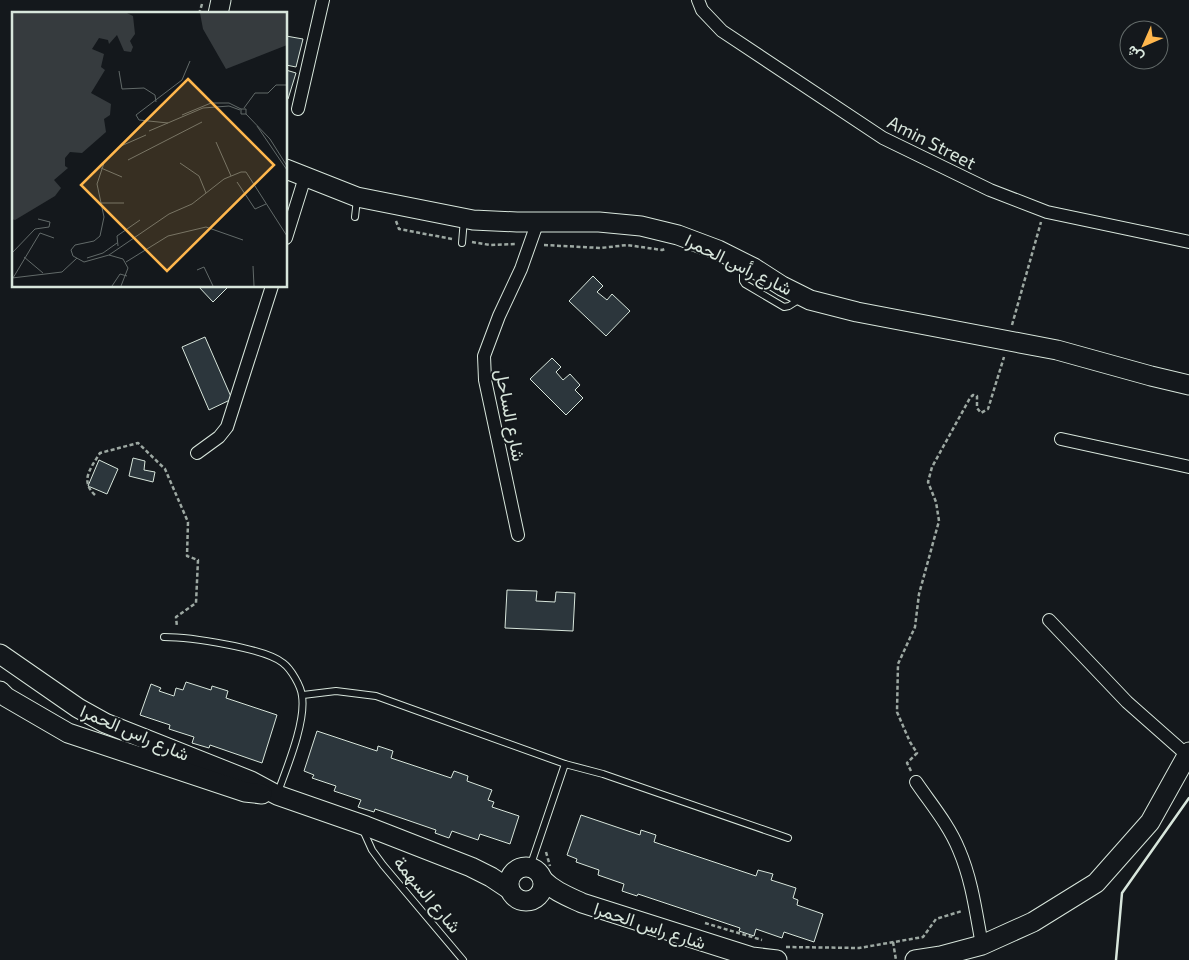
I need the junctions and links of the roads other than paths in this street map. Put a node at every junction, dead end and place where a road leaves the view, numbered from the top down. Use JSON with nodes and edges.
{"nodes":[{"id":1,"x":323,"y":0,"type":"edge"},
{"id":2,"x":698,"y":0,"type":"edge"},
{"id":3,"x":298,"y":109,"type":"dead end"},
{"id":4,"x":288,"y":170,"type":"edge"},
{"id":5,"x":305,"y":177,"type":"junction"},
{"id":6,"x":357,"y":197,"type":"junction"},
{"id":7,"x":355,"y":217,"type":"dead end"},
{"id":8,"x":464,"y":218,"type":"junction"},
{"id":9,"x":538,"y":221,"type":"junction"},
{"id":10,"x":288,"y":232,"type":"edge"},
{"id":11,"x":462,"y":242,"type":"road end"},
{"id":12,"x":1189,"y":242,"type":"edge"},
{"id":13,"x":271,"y":288,"type":"edge"},
{"id":14,"x":1189,"y":385,"type":"edge"},
{"id":15,"x":1061,"y":439,"type":"dead end"},
{"id":16,"x":197,"y":453,"type":"dead end"},
{"id":17,"x":1189,"y":466,"type":"edge"},
{"id":18,"x":518,"y":534,"type":"dead end"},
{"id":19,"x":1049,"y":620,"type":"dead end"},
{"id":20,"x":164,"y":637,"type":"dead end"},
{"id":21,"x":0,"y":654,"type":"edge"},
{"id":22,"x":0,"y":691,"type":"edge"},
{"id":23,"x":302,"y":695,"type":"junction"},
{"id":24,"x":1188,"y":754,"type":"edge"},
{"id":25,"x":565,"y":764,"type":"junction"},
{"id":26,"x":916,"y":782,"type":"road end"},
{"id":27,"x":277,"y":796,"type":"junction"},
{"id":28,"x":363,"y":826,"type":"junction"},
{"id":29,"x":788,"y":838,"type":"dead end"},
{"id":30,"x":530,"y":875,"type":"junction"},
{"id":31,"x":534,"y":900,"type":"junction"},
{"id":32,"x":582,"y":903,"type":"junction"},
{"id":33,"x":982,"y":944,"type":"junction"},
{"id":34,"x":780,"y":954,"type":"edge"},
{"id":35,"x":463,"y":960,"type":"edge"},
{"id":36,"x":916,"y":960,"type":"edge"}],
"edges":[{"from":1,"to":3,"type":"street"},
{"from":2,"to":12,"type":"street","name":"Amin Street"},
{"from":4,"to":5,"type":"street","name":"شارع رأس الحمرا"},
{"from":5,"to":6,"type":"street","name":"شارع رأس الحمرا"},
{"from":5,"to":10,"type":"street"},
{"from":6,"to":7,"type":"lane"},
{"from":6,"to":8,"type":"street","name":"شارع رأس الحمرا"},
{"from":8,"to":9,"type":"street","name":"شارع رأس الحمرا"},
{"from":8,"to":11,"type":"lane"},
{"from":9,"to":14,"type":"street","name":"شارع رأس الحمرا"},
{"from":9,"to":18,"type":"street","name":"شارع الساحل"},
{"from":13,"to":16,"type":"street"},
{"from":15,"to":17,"type":"street"},
{"from":19,"to":24,"type":"street"},
{"from":20,"to":23,"type":"lane"},
{"from":21,"to":27,"type":"street","name":"شارع راس الحمرا"},
{"from":22,"to":27,"type":"street","name":"شارع راس الحمرا"},
{"from":23,"to":25,"type":"lane"},
{"from":23,"to":27,"type":"lane"},
{"from":24,"to":33,"type":"street"},
{"from":25,"to":29,"type":"lane"},
{"from":25,"to":30,"type":"lane"},
{"from":26,"to":33,"type":"street"},
{"from":27,"to":28,"type":"street","name":"شارع راس الحمرا"},
{"from":28,"to":30,"type":"street","name":"شارع راس الحمرا"},
{"from":28,"to":35,"type":"lane","name":"شارع السهمة"},
{"from":30,"to":31,"type":"street"},
{"from":30,"to":31,"type":"street","name":"شارع راس الحمرا"},
{"from":30,"to":32,"type":"street","name":"شارع راس الحمرا"},
{"from":31,"to":32,"type":"street","name":"شارع راس الحمرا"},
{"from":32,"to":34,"type":"street","name":"شارع راس الحمرا"},
{"from":33,"to":36,"type":"street"}]}
